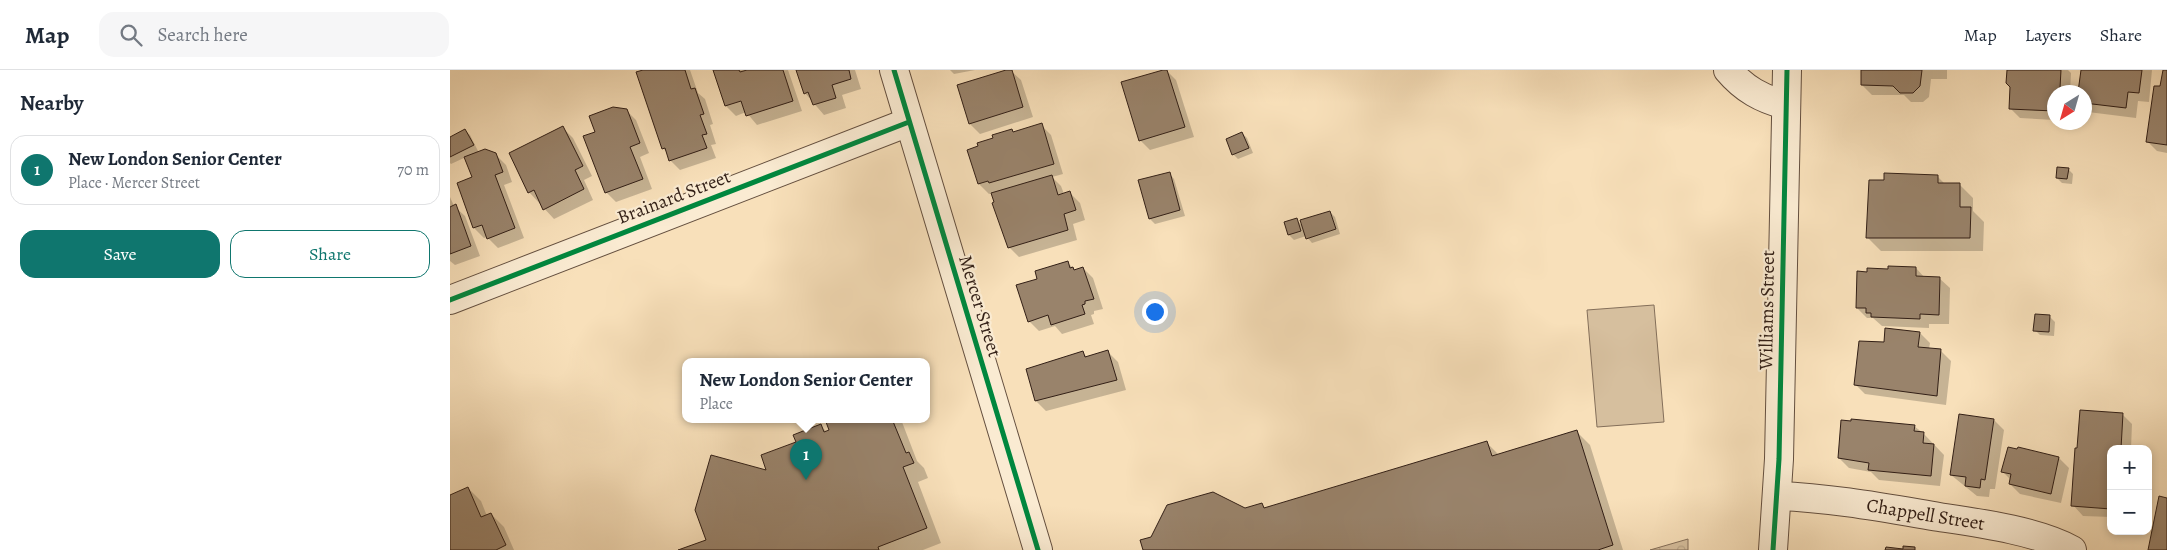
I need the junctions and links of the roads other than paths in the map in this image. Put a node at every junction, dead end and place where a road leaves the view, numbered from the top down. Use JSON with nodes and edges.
{"nodes":[{"id":1,"x":894,"y":70,"type":"edge"},
{"id":2,"x":1728,"y":70,"type":"edge"},
{"id":3,"x":1787,"y":70,"type":"edge"},
{"id":4,"x":1786,"y":105,"type":"junction"},
{"id":5,"x":909,"y":122,"type":"junction"},
{"id":6,"x":450,"y":300,"type":"edge"},
{"id":7,"x":1777,"y":496,"type":"junction"},
{"id":8,"x":1038,"y":550,"type":"edge"},
{"id":9,"x":1773,"y":550,"type":"edge"},
{"id":10,"x":2072,"y":550,"type":"edge"}],
"edges":[{"from":1,"to":5,"type":"street","name":"Mercer Street"},
{"from":2,"to":4,"type":"street"},
{"from":3,"to":4,"type":"street","name":"Williams Street"},
{"from":4,"to":7,"type":"street","name":"Williams Street"},
{"from":5,"to":6,"type":"street","name":"Brainard Street"},
{"from":5,"to":8,"type":"street","name":"Mercer Street"},
{"from":7,"to":9,"type":"street","name":"Williams Street"},
{"from":7,"to":10,"type":"street","name":"Chappell Street"}]}
